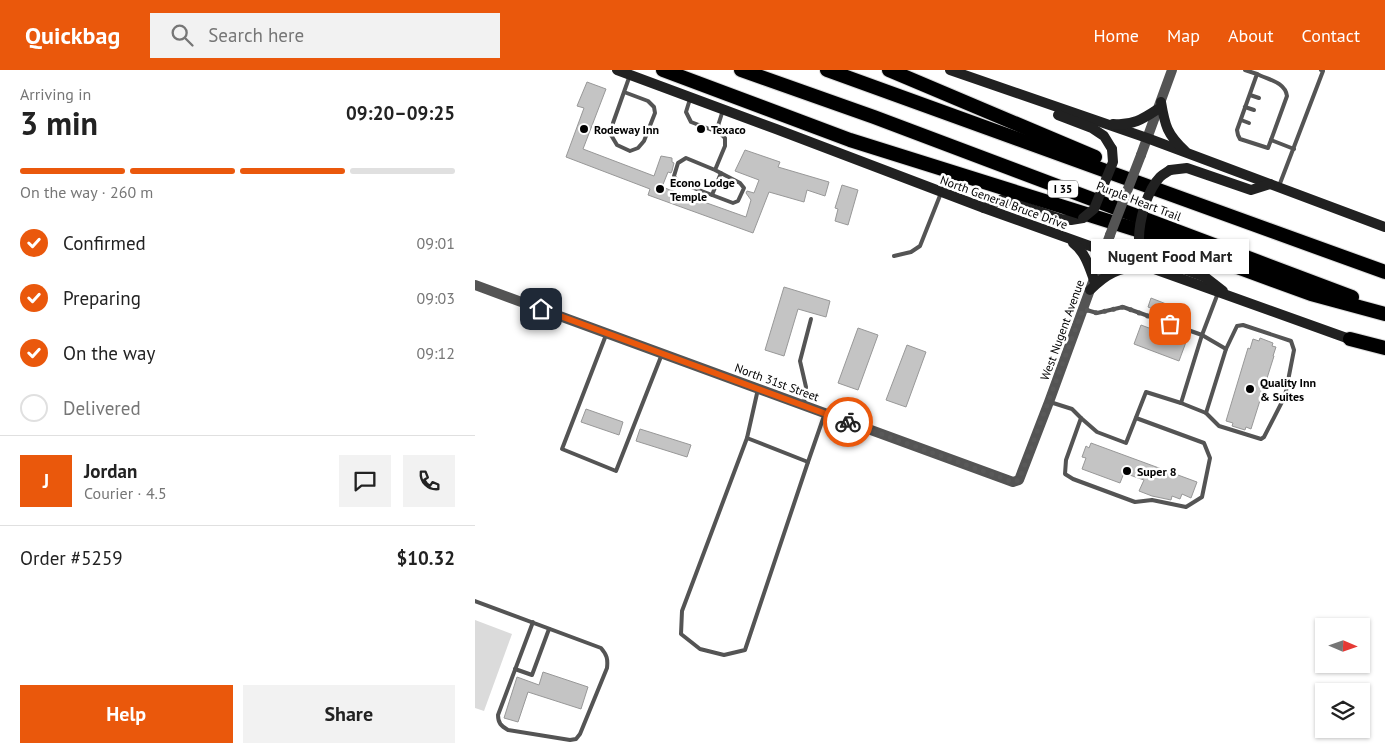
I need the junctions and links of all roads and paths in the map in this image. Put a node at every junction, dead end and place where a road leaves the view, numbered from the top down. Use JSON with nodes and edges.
{"nodes":[{"id":1,"x":617,"y":70,"type":"edge"},
{"id":2,"x":663,"y":70,"type":"edge"},
{"id":3,"x":741,"y":70,"type":"edge"},
{"id":4,"x":827,"y":70,"type":"edge"},
{"id":5,"x":889,"y":70,"type":"edge"},
{"id":6,"x":950,"y":70,"type":"edge"},
{"id":7,"x":1172,"y":70,"type":"edge"},
{"id":8,"x":1245,"y":70,"type":"edge"},
{"id":9,"x":1321,"y":70,"type":"edge"},
{"id":10,"x":962,"y":72,"type":"edge"},
{"id":11,"x":1257,"y":74,"type":"junction"},
{"id":12,"x":630,"y":75,"type":"junction"},
{"id":13,"x":624,"y":92,"type":"junction"},
{"id":14,"x":1249,"y":95,"type":"junction"},
{"id":15,"x":691,"y":97,"type":"junction"},
{"id":16,"x":1259,"y":98,"type":"dead end"},
{"id":17,"x":1048,"y":104,"type":"junction"},
{"id":18,"x":1159,"y":105,"type":"junction"},
{"id":19,"x":1277,"y":105,"type":"dead end"},
{"id":20,"x":1245,"y":107,"type":"junction"},
{"id":21,"x":1283,"y":107,"type":"junction"},
{"id":22,"x":724,"y":110,"type":"junction"},
{"id":23,"x":1254,"y":110,"type":"dead end"},
{"id":24,"x":1272,"y":117,"type":"dead end"},
{"id":25,"x":1279,"y":119,"type":"junction"},
{"id":26,"x":1241,"y":120,"type":"junction"},
{"id":27,"x":1102,"y":123,"type":"junction"},
{"id":28,"x":1249,"y":123,"type":"dead end"},
{"id":29,"x":1268,"y":129,"type":"dead end"},
{"id":30,"x":716,"y":132,"type":"junction"},
{"id":31,"x":1275,"y":132,"type":"junction"},
{"id":32,"x":1147,"y":138,"type":"junction"},
{"id":33,"x":1271,"y":140,"type":"junction"},
{"id":34,"x":1294,"y":148,"type":"junction"},
{"id":35,"x":1188,"y":153,"type":"junction"},
{"id":36,"x":715,"y":170,"type":"junction"},
{"id":37,"x":721,"y":173,"type":"junction"},
{"id":38,"x":1274,"y":186,"type":"junction"},
{"id":39,"x":942,"y":192,"type":"junction"},
{"id":40,"x":711,"y":195,"type":"junction"},
{"id":41,"x":984,"y":208,"type":"junction"},
{"id":42,"x":1238,"y":218,"type":"junction"},
{"id":43,"x":1385,"y":227,"type":"edge"},
{"id":44,"x":1066,"y":238,"type":"junction"},
{"id":45,"x":1104,"y":252,"type":"junction"},
{"id":46,"x":894,"y":256,"type":"dead end"},
{"id":47,"x":1145,"y":266,"type":"junction"},
{"id":48,"x":1385,"y":272,"type":"edge"},
{"id":49,"x":475,"y":285,"type":"edge"},
{"id":50,"x":1092,"y":285,"type":"junction"},
{"id":51,"x":1218,"y":293,"type":"junction"},
{"id":52,"x":1232,"y":298,"type":"junction"},
{"id":53,"x":1083,"y":309,"type":"junction"},
{"id":54,"x":1385,"y":309,"type":"edge"},
{"id":55,"x":1385,"y":314,"type":"edge"},
{"id":56,"x":811,"y":319,"type":"dead end"},
{"id":57,"x":607,"y":334,"type":"junction"},
{"id":58,"x":1202,"y":335,"type":"junction"},
{"id":59,"x":1350,"y":339,"type":"joint"},
{"id":60,"x":1226,"y":349,"type":"junction"},
{"id":61,"x":1385,"y":350,"type":"edge"},
{"id":62,"x":662,"y":354,"type":"junction"},
{"id":63,"x":759,"y":389,"type":"junction"},
{"id":64,"x":1049,"y":402,"type":"junction"},
{"id":65,"x":1181,"y":403,"type":"junction"},
{"id":66,"x":804,"y":406,"type":"junction"},
{"id":67,"x":825,"y":413,"type":"junction"},
{"id":68,"x":1206,"y":413,"type":"junction"},
{"id":69,"x":1081,"y":418,"type":"junction"},
{"id":70,"x":1135,"y":418,"type":"junction"},
{"id":71,"x":747,"y":438,"type":"junction"},
{"id":72,"x":808,"y":462,"type":"junction"},
{"id":73,"x":1013,"y":482,"type":"joint"},
{"id":74,"x":475,"y":601,"type":"edge"},
{"id":75,"x":533,"y":622,"type":"junction"},
{"id":76,"x":549,"y":629,"type":"junction"},
{"id":77,"x":515,"y":669,"type":"junction"}],
"edges":[{"from":1,"to":12,"type":"main road","name":"North General Bruce Drive"},
{"from":2,"to":55,"type":"highway"},
{"from":3,"to":54,"type":"highway","name":"Purple Heart Trail","number":"I 35"},
{"from":4,"to":42,"type":"highway","name":"Purple Heart Trail","number":"I 35"},
{"from":5,"to":42,"type":"highway"},
{"from":6,"to":10,"type":"main road"},
{"from":7,"to":18,"type":"street","name":"West Nugent Avenue"},
{"from":8,"to":11,"type":"lane"},
{"from":9,"to":34,"type":"lane"},
{"from":10,"to":17,"type":"main road"},
{"from":11,"to":14,"type":"lane"},
{"from":11,"to":21,"type":"lane"},
{"from":12,"to":13,"type":"lane"},
{"from":12,"to":15,"type":"main road","name":"North General Bruce Drive"},
{"from":13,"to":13,"type":"lane"},
{"from":14,"to":16,"type":"lane"},
{"from":14,"to":20,"type":"lane"},
{"from":15,"to":22,"type":"main road","name":"North General Bruce Drive"},
{"from":15,"to":30,"type":"lane"},
{"from":17,"to":27,"type":"main road"},
{"from":17,"to":41,"type":"main road","bridge":true},
{"from":18,"to":27,"type":"main road"},
{"from":18,"to":32,"type":"street","name":"West Nugent Avenue"},
{"from":18,"to":35,"type":"main road"},
{"from":19,"to":21,"type":"lane"},
{"from":20,"to":23,"type":"lane"},
{"from":20,"to":26,"type":"lane"},
{"from":21,"to":25,"type":"lane"},
{"from":22,"to":30,"type":"lane"},
{"from":22,"to":39,"type":"main road","name":"North General Bruce Drive"},
{"from":24,"to":25,"type":"lane"},
{"from":25,"to":31,"type":"lane"},
{"from":26,"to":28,"type":"lane"},
{"from":26,"to":33,"type":"lane"},
{"from":27,"to":32,"type":"main road"},
{"from":29,"to":31,"type":"lane"},
{"from":30,"to":36,"type":"lane"},
{"from":31,"to":33,"type":"lane"},
{"from":32,"to":35,"type":"main road"},
{"from":32,"to":45,"type":"street","name":"West Nugent Avenue","bridge":true},
{"from":33,"to":34,"type":"lane"},
{"from":34,"to":38,"type":"lane"},
{"from":35,"to":38,"type":"main road"},
{"from":36,"to":37,"type":"lane"},
{"from":36,"to":40,"type":"lane"},
{"from":37,"to":40,"type":"lane"},
{"from":37,"to":40,"type":"lane"},
{"from":38,"to":43,"type":"main road"},
{"from":38,"to":52,"type":"main road","bridge":true},
{"from":39,"to":41,"type":"main road","name":"North General Bruce Drive"},
{"from":39,"to":46,"type":"lane"},
{"from":41,"to":44,"type":"main road","name":"North General Bruce Drive"},
{"from":42,"to":48,"type":"highway","name":"Purple Heart Trail","number":"I 35"},
{"from":44,"to":45,"type":"main road","name":"North General Bruce Drive"},
{"from":44,"to":50,"type":"main road"},
{"from":45,"to":47,"type":"main road","name":"North General Bruce Drive"},
{"from":45,"to":50,"type":"street","name":"West Nugent Avenue"},
{"from":47,"to":50,"type":"main road"},
{"from":47,"to":51,"type":"main road","name":"North General Bruce Drive"},
{"from":49,"to":57,"type":"street","name":"North 31st Street"},
{"from":50,"to":53,"type":"street","name":"West Nugent Avenue"},
{"from":51,"to":52,"type":"main road","name":"North General Bruce Drive"},
{"from":51,"to":58,"type":"lane"},
{"from":52,"to":59,"type":"main road","name":"North General Bruce Drive"},
{"from":53,"to":58,"type":"lane"},
{"from":53,"to":64,"type":"street","name":"West Nugent Avenue"},
{"from":56,"to":66,"type":"lane"},
{"from":57,"to":62,"type":"street","name":"North 31st Street"},
{"from":57,"to":62,"type":"lane"},
{"from":58,"to":60,"type":"lane"},
{"from":58,"to":65,"type":"lane"},
{"from":59,"to":61,"type":"highway"},
{"from":60,"to":68,"type":"lane"},
{"from":60,"to":68,"type":"lane"},
{"from":62,"to":63,"type":"street","name":"North 31st Street"},
{"from":63,"to":66,"type":"street","name":"North 31st Street"},
{"from":63,"to":71,"type":"lane"},
{"from":64,"to":69,"type":"lane"},
{"from":64,"to":73,"type":"street","name":"West Nugent Avenue"},
{"from":65,"to":68,"type":"lane"},
{"from":65,"to":70,"type":"lane"},
{"from":66,"to":67,"type":"street","name":"North 31st Street"},
{"from":67,"to":72,"type":"lane"},
{"from":67,"to":73,"type":"street","name":"North 31st Street"},
{"from":69,"to":70,"type":"lane"},
{"from":69,"to":70,"type":"lane"},
{"from":71,"to":72,"type":"lane"},
{"from":71,"to":72,"type":"lane"},
{"from":74,"to":75,"type":"lane"},
{"from":75,"to":76,"type":"lane"},
{"from":75,"to":77,"type":"lane"},
{"from":76,"to":77,"type":"lane"},
{"from":76,"to":77,"type":"lane"}]}
